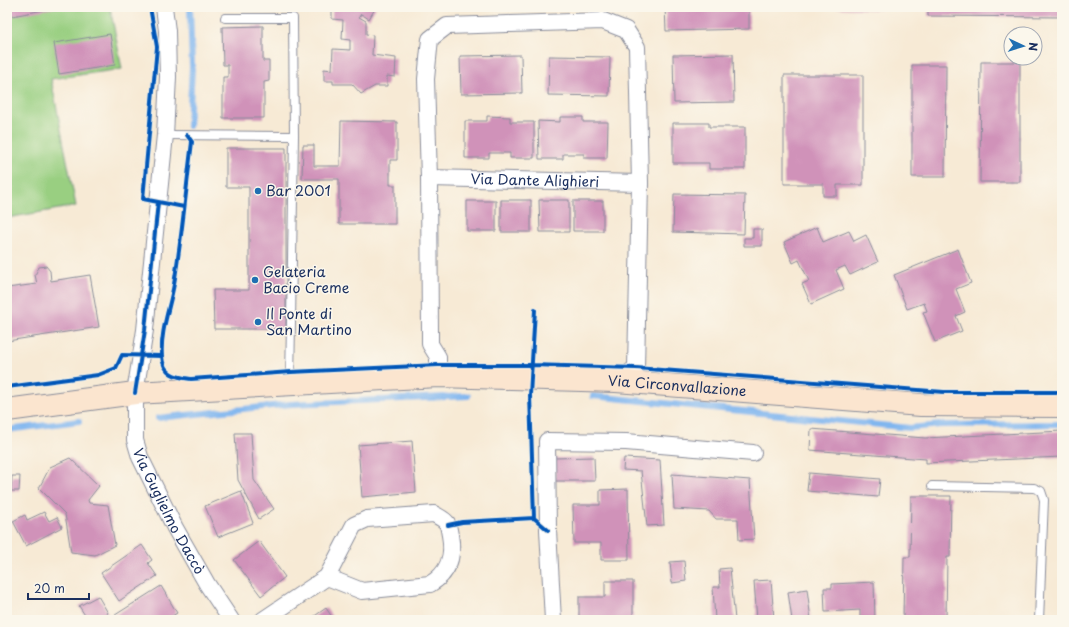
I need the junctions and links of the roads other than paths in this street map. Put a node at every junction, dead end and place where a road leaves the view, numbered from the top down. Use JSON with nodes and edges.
{"nodes":[{"id":1,"x":164,"y":7,"type":"edge"},
{"id":2,"x":225,"y":18,"type":"dead end"},
{"id":3,"x":165,"y":135,"type":"junction"},
{"id":4,"x":294,"y":136,"type":"junction"},
{"id":5,"x":429,"y":178,"type":"junction"},
{"id":6,"x":640,"y":183,"type":"junction"},
{"id":7,"x":438,"y":376,"type":"junction"},
{"id":8,"x":616,"y":381,"type":"junction"},
{"id":9,"x":292,"y":384,"type":"junction"},
{"id":10,"x":135,"y":393,"type":"junction"},
{"id":11,"x":1062,"y":406,"type":"edge"},
{"id":12,"x":7,"y":410,"type":"edge"},
{"id":13,"x":753,"y":452,"type":"dead end"},
{"id":14,"x":932,"y":486,"type":"dead end"},
{"id":15,"x":327,"y":577,"type":"junction"},
{"id":16,"x":231,"y":620,"type":"edge"},
{"id":17,"x":263,"y":620,"type":"edge"},
{"id":18,"x":553,"y":620,"type":"edge"},
{"id":19,"x":1039,"y":620,"type":"edge"}],
"edges":[{"from":1,"to":3,"type":"street","name":"Via Guglielmo Daccò"},
{"from":2,"to":4,"type":"lane"},
{"from":3,"to":4,"type":"lane"},
{"from":3,"to":10,"type":"street","name":"Via Guglielmo Daccò"},
{"from":4,"to":9,"type":"lane"},
{"from":5,"to":6,"type":"street","name":"Via Dante Alighieri"},
{"from":5,"to":6,"type":"street"},
{"from":5,"to":7,"type":"street"},
{"from":6,"to":8,"type":"street"},
{"from":7,"to":8,"type":"street","name":"Via Circonvallazione"},
{"from":7,"to":9,"type":"street","name":"Via Circonvallazione"},
{"from":8,"to":11,"type":"street","name":"Via Circonvallazione"},
{"from":9,"to":10,"type":"street","name":"Via Circonvallazione"},
{"from":10,"to":12,"type":"street","name":"Via Circonvallazione"},
{"from":10,"to":16,"type":"street","name":"Via Guglielmo Daccò"},
{"from":13,"to":18,"type":"street"},
{"from":14,"to":19,"type":"lane"},
{"from":15,"to":15,"type":"street"},
{"from":15,"to":17,"type":"street"}]}
